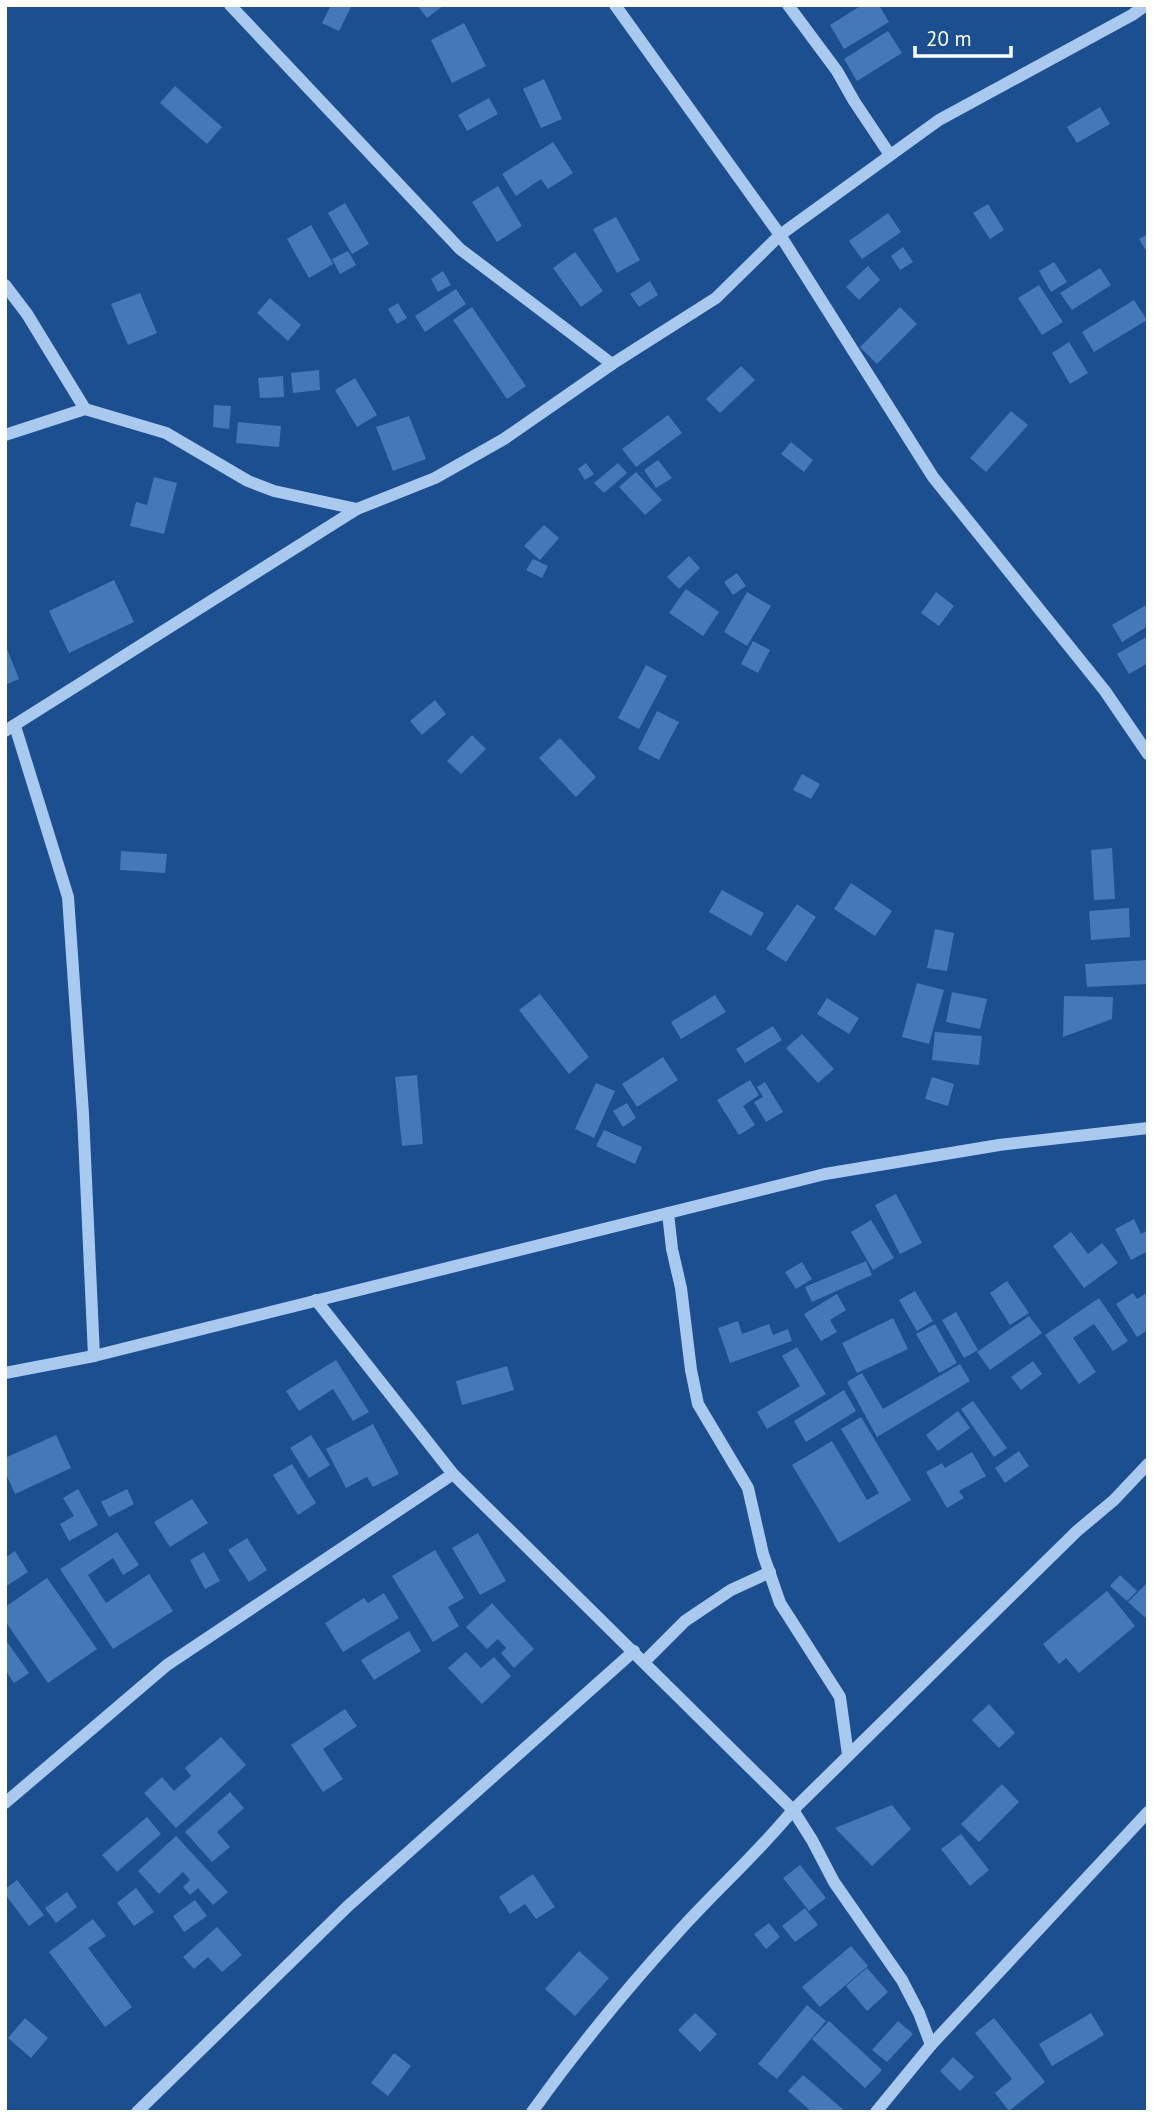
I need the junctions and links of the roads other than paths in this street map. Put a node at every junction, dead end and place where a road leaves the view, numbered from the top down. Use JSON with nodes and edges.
{"nodes":[{"id":1,"x":230,"y":5,"type":"edge"},
{"id":2,"x":615,"y":5,"type":"edge"},
{"id":3,"x":788,"y":5,"type":"edge"},
{"id":4,"x":1146,"y":5,"type":"edge"},
{"id":5,"x":1130,"y":10,"type":"edge"},
{"id":6,"x":890,"y":155,"type":"junction"},
{"id":7,"x":780,"y":235,"type":"junction"},
{"id":8,"x":5,"y":285,"type":"edge"},
{"id":9,"x":612,"y":364,"type":"junction"},
{"id":10,"x":85,"y":409,"type":"junction"},
{"id":11,"x":5,"y":435,"type":"edge"},
{"id":12,"x":357,"y":509,"type":"junction"},
{"id":13,"x":10,"y":728,"type":"edge"},
{"id":14,"x":1148,"y":754,"type":"edge"},
{"id":15,"x":1148,"y":1128,"type":"edge"},
{"id":16,"x":668,"y":1213,"type":"junction"},
{"id":17,"x":316,"y":1300,"type":"junction"},
{"id":18,"x":94,"y":1356,"type":"junction"},
{"id":19,"x":5,"y":1373,"type":"edge"},
{"id":20,"x":1148,"y":1464,"type":"edge"},
{"id":21,"x":453,"y":1474,"type":"junction"},
{"id":22,"x":770,"y":1572,"type":"junction"},
{"id":23,"x":634,"y":1651,"type":"junction"},
{"id":24,"x":644,"y":1662,"type":"junction"},
{"id":25,"x":848,"y":1755,"type":"junction"},
{"id":26,"x":5,"y":1802,"type":"edge"},
{"id":27,"x":793,"y":1810,"type":"junction"},
{"id":28,"x":1148,"y":1812,"type":"edge"},
{"id":29,"x":931,"y":2045,"type":"junction"},
{"id":30,"x":137,"y":2112,"type":"edge"},
{"id":31,"x":532,"y":2112,"type":"edge"},
{"id":32,"x":876,"y":2112,"type":"edge"}],
"edges":[{"from":1,"to":9,"type":"street"},
{"from":2,"to":7,"type":"street"},
{"from":3,"to":6,"type":"street"},
{"from":4,"to":5,"type":"street"},
{"from":5,"to":6,"type":"street"},
{"from":6,"to":7,"type":"street"},
{"from":7,"to":9,"type":"street"},
{"from":7,"to":14,"type":"street"},
{"from":8,"to":10,"type":"street"},
{"from":9,"to":12,"type":"street"},
{"from":10,"to":11,"type":"street"},
{"from":10,"to":12,"type":"street"},
{"from":12,"to":13,"type":"street"},
{"from":13,"to":18,"type":"street"},
{"from":15,"to":16,"type":"street"},
{"from":16,"to":17,"type":"street"},
{"from":16,"to":22,"type":"street"},
{"from":17,"to":18,"type":"street"},
{"from":17,"to":21,"type":"street"},
{"from":18,"to":19,"type":"street"},
{"from":20,"to":25,"type":"street"},
{"from":21,"to":23,"type":"street"},
{"from":21,"to":26,"type":"street"},
{"from":22,"to":24,"type":"street"},
{"from":22,"to":25,"type":"street"},
{"from":23,"to":24,"type":"street"},
{"from":23,"to":30,"type":"street"},
{"from":24,"to":27,"type":"street"},
{"from":25,"to":27,"type":"street"},
{"from":27,"to":29,"type":"street"},
{"from":27,"to":31,"type":"street"},
{"from":28,"to":29,"type":"street"},
{"from":29,"to":32,"type":"street"}]}
